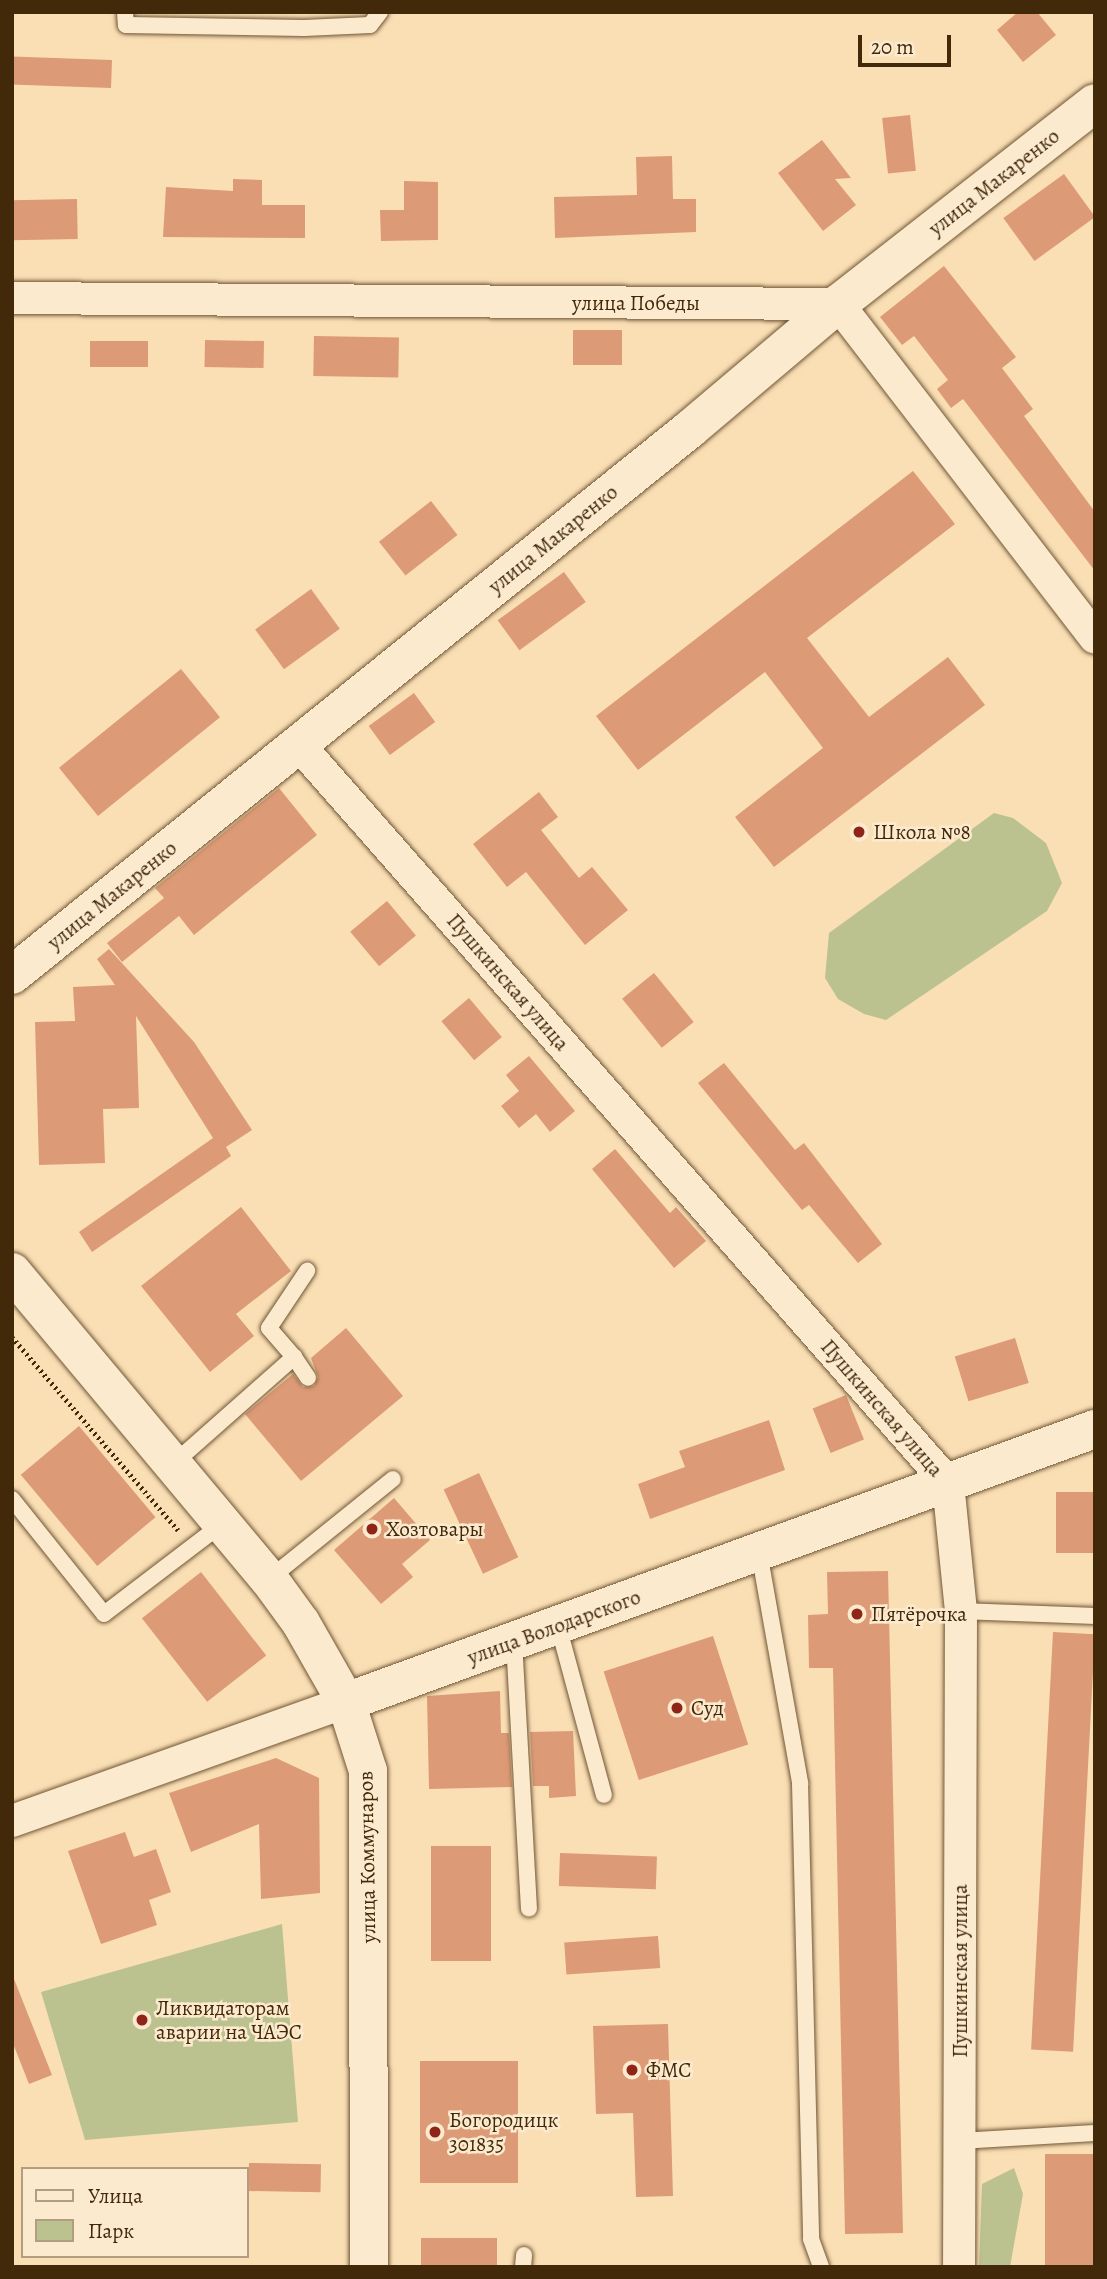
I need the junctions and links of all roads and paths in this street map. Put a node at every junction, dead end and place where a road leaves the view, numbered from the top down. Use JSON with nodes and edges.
{"nodes":[{"id":1,"x":125,"y":12,"type":"edge"},
{"id":2,"x":380,"y":12,"type":"edge"},
{"id":3,"x":1093,"y":109,"type":"edge"},
{"id":4,"x":12,"y":298,"type":"edge"},
{"id":5,"x":838,"y":304,"type":"junction"},
{"id":6,"x":1095,"y":638,"type":"edge"},
{"id":7,"x":299,"y":744,"type":"junction"},
{"id":8,"x":12,"y":975,"type":"edge"},
{"id":9,"x":307,"y":1271,"type":"dead end"},
{"id":10,"x":12,"y":1272,"type":"edge"},
{"id":11,"x":12,"y":1337,"type":"edge"},
{"id":12,"x":294,"y":1357,"type":"junction"},
{"id":13,"x":308,"y":1378,"type":"dead end"},
{"id":14,"x":1095,"y":1429,"type":"edge"},
{"id":15,"x":171,"y":1465,"type":"junction"},
{"id":16,"x":393,"y":1479,"type":"dead end"},
{"id":17,"x":948,"y":1483,"type":"junction"},
{"id":18,"x":12,"y":1499,"type":"edge"},
{"id":19,"x":207,"y":1536,"type":"junction"},
{"id":20,"x":759,"y":1552,"type":"junction"},
{"id":21,"x":269,"y":1579,"type":"junction"},
{"id":22,"x":961,"y":1611,"type":"junction"},
{"id":23,"x":1095,"y":1616,"type":"edge"},
{"id":24,"x":558,"y":1625,"type":"junction"},
{"id":25,"x":514,"y":1641,"type":"junction"},
{"id":26,"x":346,"y":1702,"type":"junction"},
{"id":27,"x":604,"y":1795,"type":"dead end"},
{"id":28,"x":12,"y":1821,"type":"edge"},
{"id":29,"x":529,"y":1909,"type":"dead end"},
{"id":30,"x":1095,"y":2133,"type":"edge"},
{"id":31,"x":959,"y":2141,"type":"junction"},
{"id":32,"x":369,"y":2267,"type":"edge"},
{"id":33,"x":821,"y":2267,"type":"edge"},
{"id":34,"x":959,"y":2267,"type":"edge"}],
"edges":[{"from":1,"to":2,"type":"lane"},
{"from":3,"to":5,"type":"main road","name":"улица Макаренко"},
{"from":4,"to":5,"type":"street","name":"улица Победы"},
{"from":5,"to":6,"type":"street"},
{"from":5,"to":7,"type":"main road","name":"улица Макаренко"},
{"from":7,"to":8,"type":"main road","name":"улица Макаренко"},
{"from":7,"to":17,"type":"street","name":"Пушкинская улица"},
{"from":9,"to":12,"type":"lane"},
{"from":10,"to":15,"type":"main road","name":"улица Коммунаров"},
{"from":11,"to":19,"type":"path"},
{"from":12,"to":13,"type":"lane"},
{"from":12,"to":15,"type":"lane"},
{"from":14,"to":17,"type":"main road","name":"улица Володарского"},
{"from":15,"to":19,"type":"main road","name":"улица Коммунаров"},
{"from":16,"to":21,"type":"lane"},
{"from":17,"to":20,"type":"main road","name":"улица Володарского"},
{"from":17,"to":22,"type":"street","name":"Пушкинская улица"},
{"from":18,"to":19,"type":"lane"},
{"from":19,"to":21,"type":"main road","name":"улица Коммунаров"},
{"from":20,"to":24,"type":"main road","name":"улица Володарского"},
{"from":20,"to":33,"type":"lane"},
{"from":21,"to":26,"type":"main road","name":"улица Коммунаров"},
{"from":22,"to":23,"type":"lane"},
{"from":22,"to":31,"type":"street","name":"Пушкинская улица"},
{"from":24,"to":25,"type":"main road","name":"улица Володарского"},
{"from":24,"to":27,"type":"lane"},
{"from":25,"to":26,"type":"main road","name":"улица Володарского"},
{"from":25,"to":29,"type":"lane"},
{"from":26,"to":28,"type":"street","name":"улица Володарского"},
{"from":26,"to":32,"type":"main road","name":"улица Коммунаров"},
{"from":30,"to":31,"type":"lane"},
{"from":31,"to":34,"type":"street","name":"Пушкинская улица"}]}
